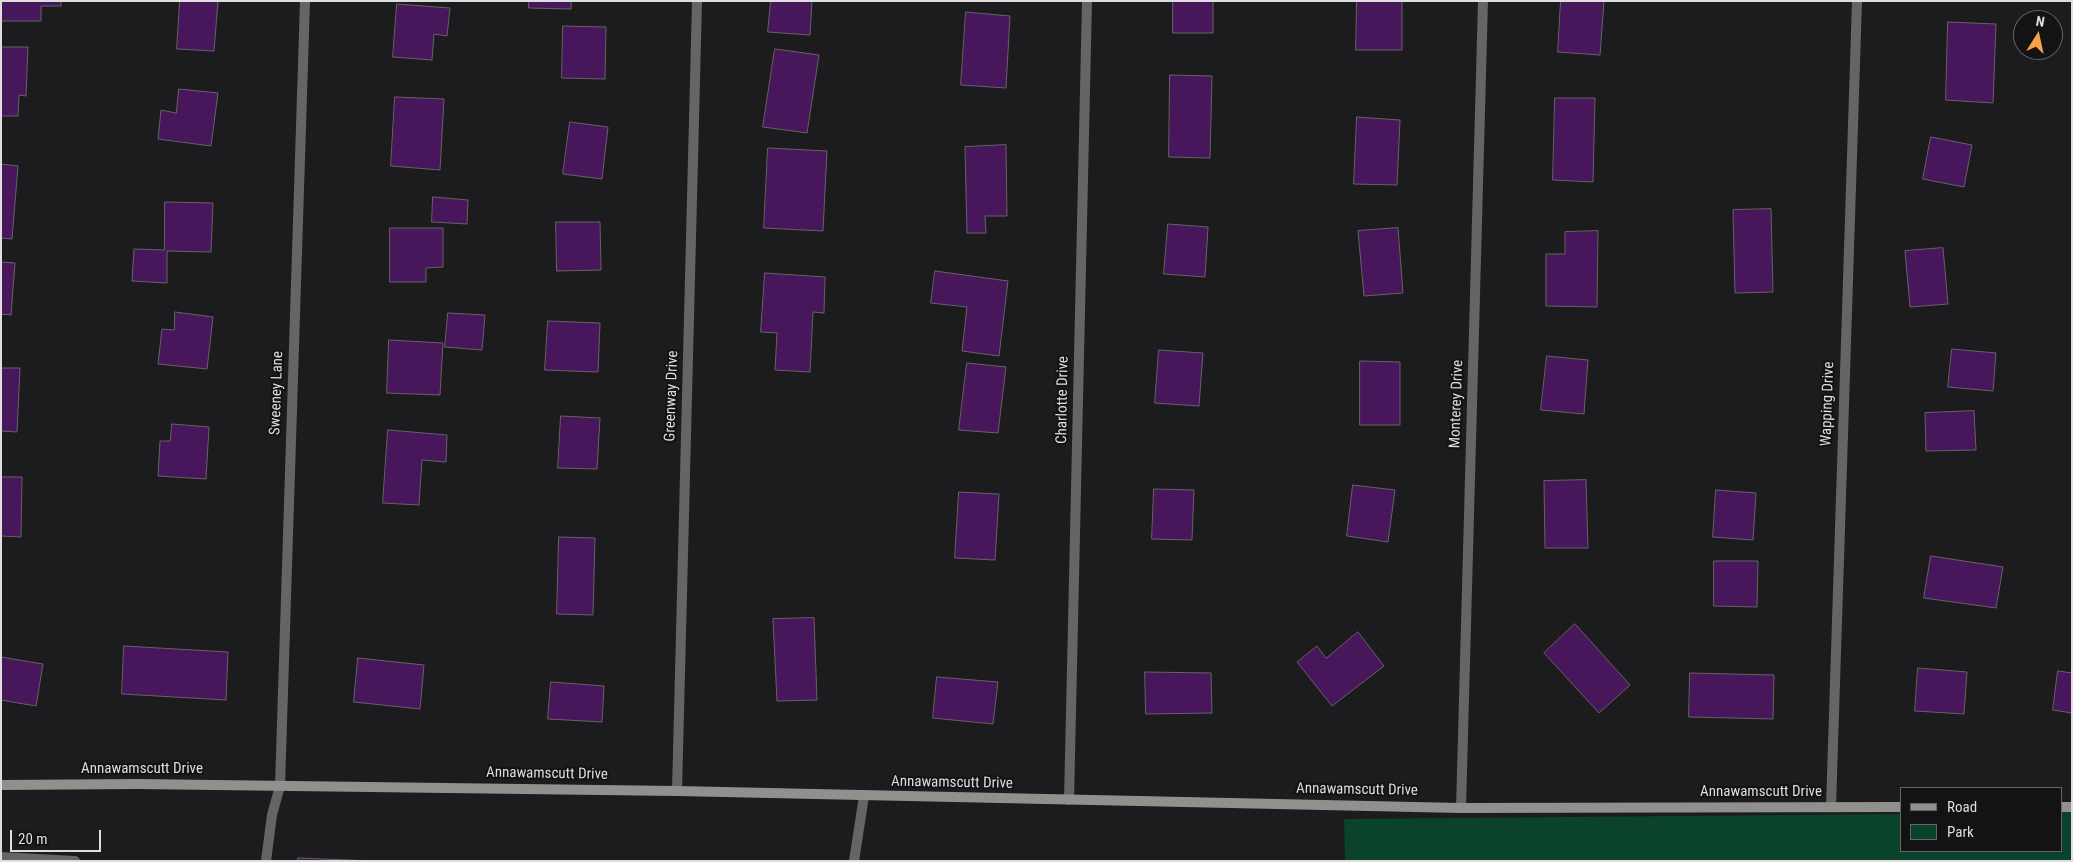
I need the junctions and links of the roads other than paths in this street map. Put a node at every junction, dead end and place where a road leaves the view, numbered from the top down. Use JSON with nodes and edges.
{"nodes":[{"id":1,"x":305,"y":1,"type":"edge"},
{"id":2,"x":697,"y":1,"type":"edge"},
{"id":3,"x":1087,"y":1,"type":"edge"},
{"id":4,"x":1483,"y":1,"type":"edge"},
{"id":5,"x":1856,"y":1,"type":"edge"},
{"id":6,"x":1,"y":785,"type":"edge"},
{"id":7,"x":280,"y":786,"type":"junction"},
{"id":8,"x":677,"y":791,"type":"junction"},
{"id":9,"x":864,"y":796,"type":"junction"},
{"id":10,"x":1069,"y":800,"type":"junction"},
{"id":11,"x":1831,"y":807,"type":"junction"},
{"id":12,"x":1900,"y":807,"type":"edge"},
{"id":13,"x":1461,"y":808,"type":"junction"},
{"id":14,"x":1,"y":857,"type":"edge"},
{"id":15,"x":75,"y":861,"type":"edge"},
{"id":16,"x":266,"y":861,"type":"edge"},
{"id":17,"x":854,"y":861,"type":"edge"}],
"edges":[{"from":1,"to":7,"type":"street","name":"Sweeney Lane"},
{"from":2,"to":8,"type":"street","name":"Greenway Drive"},
{"from":3,"to":10,"type":"street","name":"Charlotte Drive"},
{"from":4,"to":13,"type":"street","name":"Monterey Drive"},
{"from":5,"to":11,"type":"street","name":"Wapping Drive"},
{"from":6,"to":7,"type":"street","name":"Annawamscutt Drive"},
{"from":7,"to":8,"type":"street","name":"Annawamscutt Drive"},
{"from":7,"to":16,"type":"street","name":"Sweeney Lane"},
{"from":8,"to":9,"type":"street","name":"Annawamscutt Drive"},
{"from":9,"to":10,"type":"street","name":"Annawamscutt Drive"},
{"from":9,"to":17,"type":"street"},
{"from":10,"to":13,"type":"street","name":"Annawamscutt Drive"},
{"from":11,"to":12,"type":"street","name":"Annawamscutt Drive"},
{"from":11,"to":13,"type":"street","name":"Annawamscutt Drive"},
{"from":14,"to":15,"type":"street"}]}
